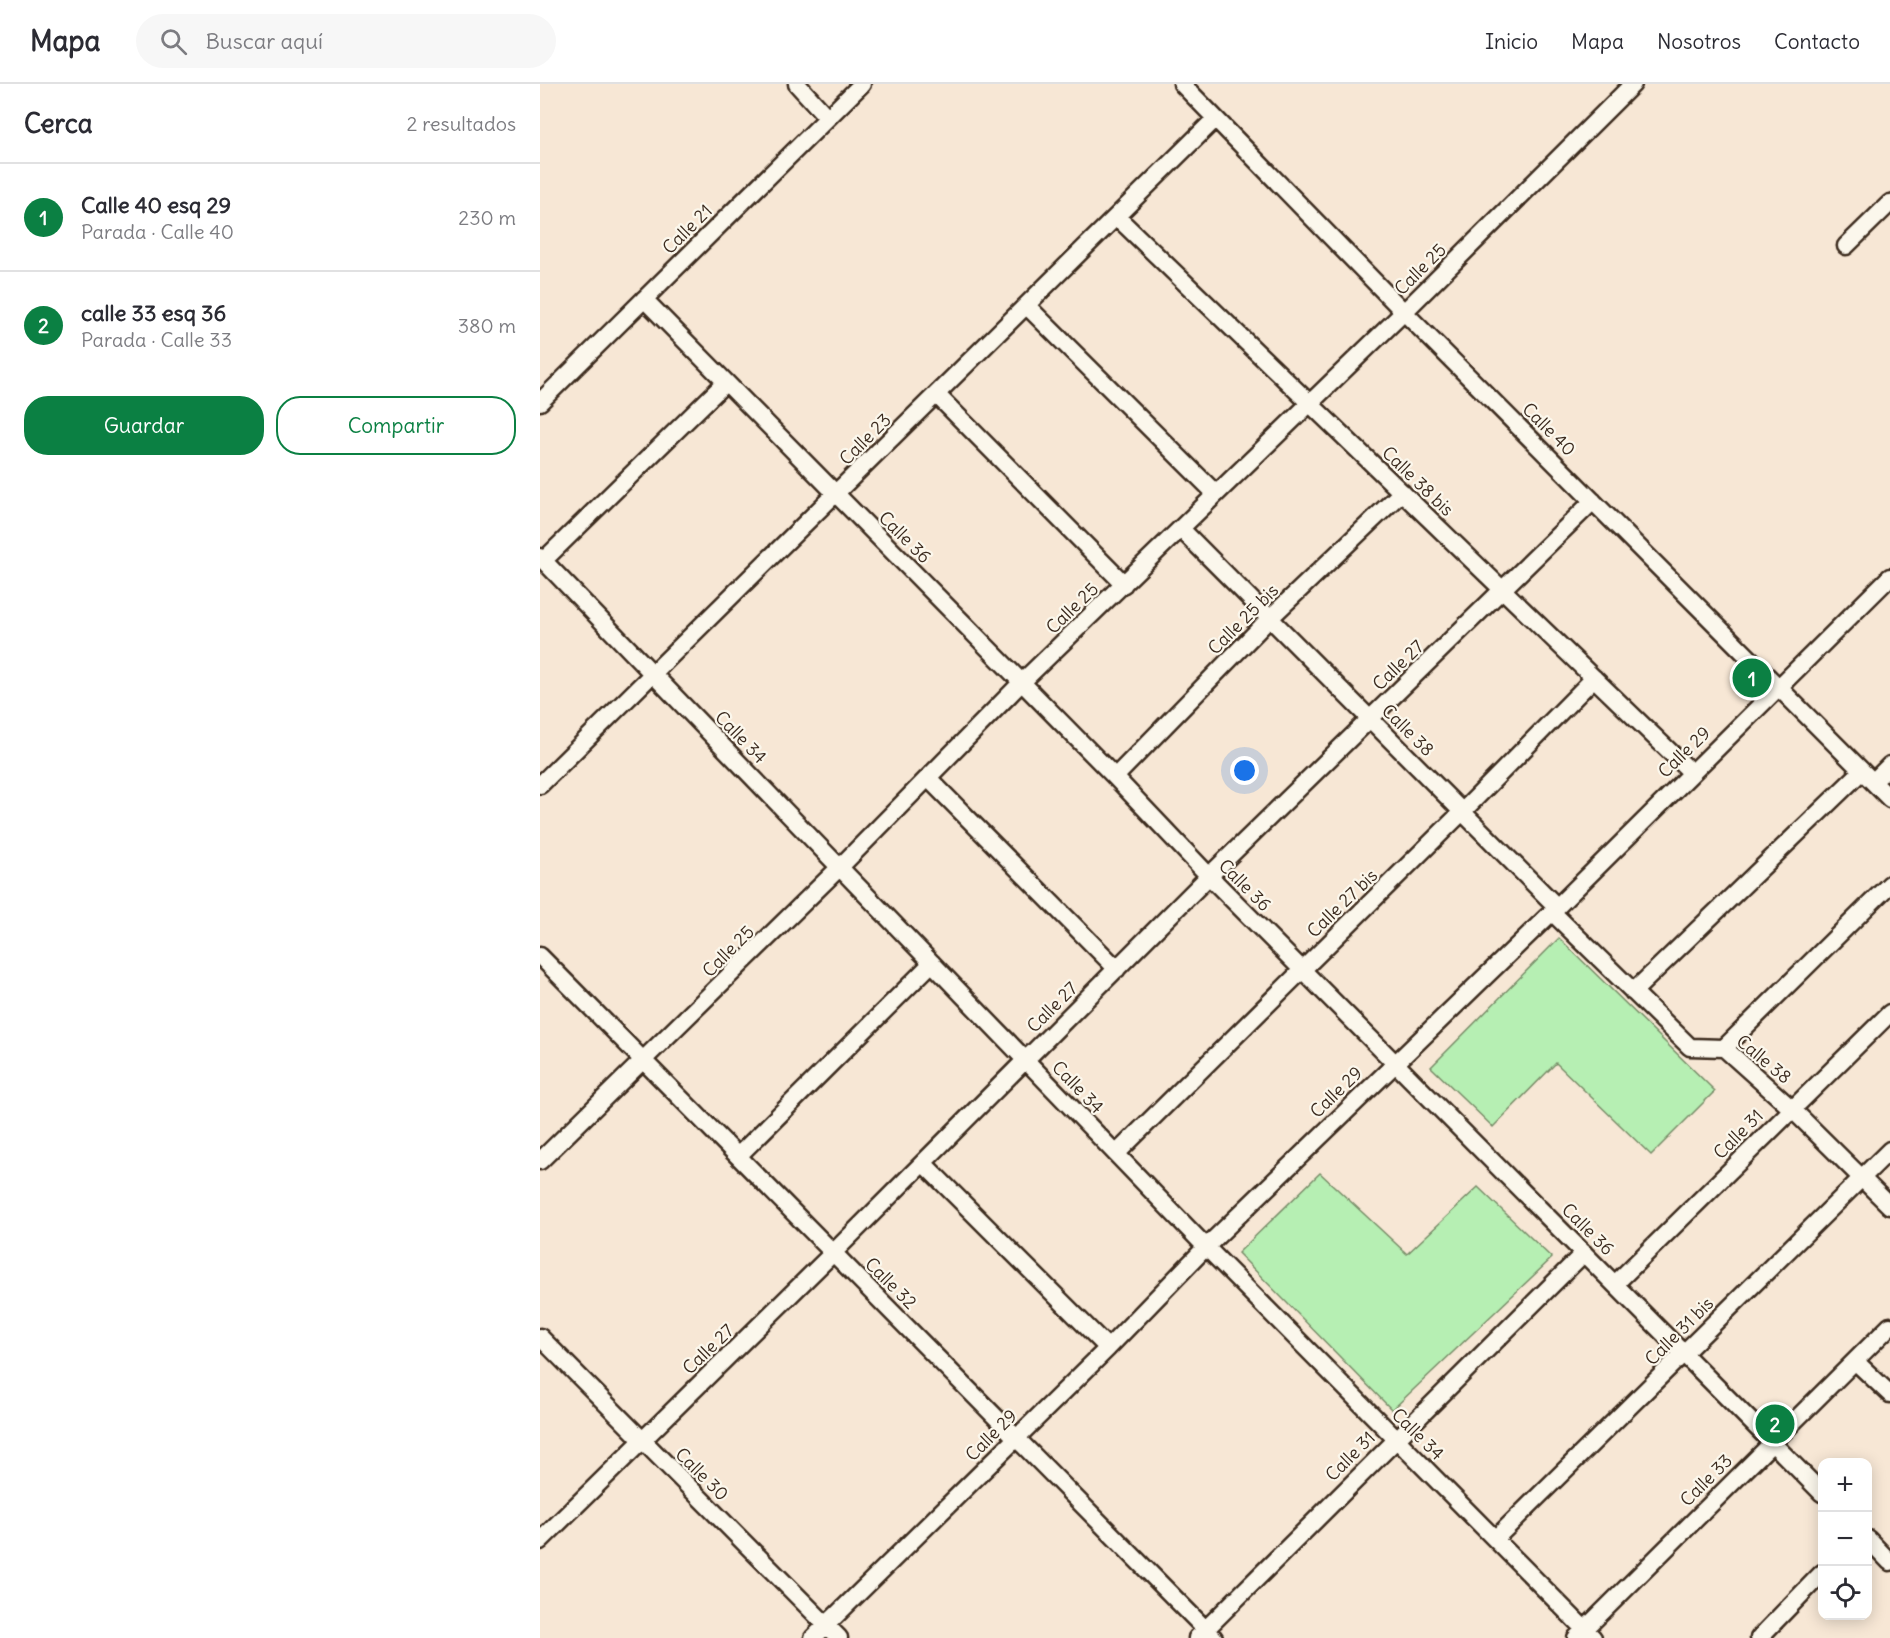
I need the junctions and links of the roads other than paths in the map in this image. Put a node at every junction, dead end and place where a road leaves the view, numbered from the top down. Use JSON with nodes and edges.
{"nodes":[{"id":1,"x":797,"y":84,"type":"edge"},
{"id":2,"x":862,"y":84,"type":"edge"},
{"id":3,"x":1182,"y":84,"type":"edge"},
{"id":4,"x":1632,"y":84,"type":"edge"},
{"id":5,"x":827,"y":117,"type":"junction"},
{"id":6,"x":1215,"y":119,"type":"junction"},
{"id":7,"x":1890,"y":203,"type":"edge"},
{"id":8,"x":1118,"y":218,"type":"junction"},
{"id":9,"x":1845,"y":246,"type":"dead end"},
{"id":10,"x":644,"y":299,"type":"junction"},
{"id":11,"x":1027,"y":306,"type":"junction"},
{"id":12,"x":1404,"y":312,"type":"junction"},
{"id":13,"x":726,"y":382,"type":"junction"},
{"id":14,"x":937,"y":395,"type":"junction"},
{"id":15,"x":540,"y":402,"type":"edge"},
{"id":16,"x":1309,"y":403,"type":"junction"},
{"id":17,"x":1402,"y":492,"type":"junction"},
{"id":18,"x":836,"y":494,"type":"junction"},
{"id":19,"x":1216,"y":494,"type":"junction"},
{"id":20,"x":1593,"y":501,"type":"junction"},
{"id":21,"x":1181,"y":529,"type":"junction"},
{"id":22,"x":542,"y":559,"type":"edge"},
{"id":23,"x":1890,"y":578,"type":"edge"},
{"id":24,"x":1124,"y":584,"type":"junction"},
{"id":25,"x":1504,"y":591,"type":"junction"},
{"id":26,"x":1269,"y":618,"type":"junction"},
{"id":27,"x":653,"y":675,"type":"junction"},
{"id":28,"x":1594,"y":678,"type":"junction"},
{"id":29,"x":1022,"y":682,"type":"junction"},
{"id":30,"x":1780,"y":688,"type":"junction"},
{"id":31,"x":1370,"y":719,"type":"junction"},
{"id":32,"x":1890,"y":765,"type":"edge"},
{"id":33,"x":1691,"y":772,"type":"junction"},
{"id":34,"x":1115,"y":777,"type":"junction"},
{"id":35,"x":1868,"y":777,"type":"junction"},
{"id":36,"x":928,"y":778,"type":"junction"},
{"id":37,"x":540,"y":785,"type":"edge"},
{"id":38,"x":1890,"y":799,"type":"edge"},
{"id":39,"x":1462,"y":812,"type":"junction"},
{"id":40,"x":840,"y":867,"type":"junction"},
{"id":41,"x":1209,"y":876,"type":"junction"},
{"id":42,"x":1890,"y":884,"type":"edge"},
{"id":43,"x":1554,"y":910,"type":"junction"},
{"id":44,"x":540,"y":956,"type":"edge"},
{"id":45,"x":932,"y":963,"type":"junction"},
{"id":46,"x":1117,"y":969,"type":"junction"},
{"id":47,"x":1302,"y":969,"type":"junction"},
{"id":48,"x":1633,"y":992,"type":"junction"},
{"id":49,"x":1890,"y":1013,"type":"edge"},
{"id":50,"x":1724,"y":1048,"type":"junction"},
{"id":51,"x":644,"y":1061,"type":"junction"},
{"id":52,"x":1026,"y":1061,"type":"junction"},
{"id":53,"x":1395,"y":1063,"type":"junction"},
{"id":54,"x":1792,"y":1109,"type":"junction"},
{"id":55,"x":1890,"y":1149,"type":"edge"},
{"id":56,"x":1116,"y":1154,"type":"junction"},
{"id":57,"x":738,"y":1156,"type":"junction"},
{"id":58,"x":540,"y":1161,"type":"edge"},
{"id":59,"x":923,"y":1164,"type":"junction"},
{"id":60,"x":1861,"y":1178,"type":"junction"},
{"id":61,"x":1890,"y":1206,"type":"edge"},
{"id":62,"x":1206,"y":1247,"type":"junction"},
{"id":63,"x":834,"y":1253,"type":"junction"},
{"id":64,"x":1584,"y":1253,"type":"junction"},
{"id":65,"x":1615,"y":1284,"type":"junction"},
{"id":66,"x":1890,"y":1326,"type":"edge"},
{"id":67,"x":540,"y":1337,"type":"edge"},
{"id":68,"x":1108,"y":1348,"type":"junction"},
{"id":69,"x":1684,"y":1353,"type":"junction"},
{"id":70,"x":1855,"y":1361,"type":"junction"},
{"id":71,"x":1890,"y":1394,"type":"edge"},
{"id":72,"x":1016,"y":1438,"type":"junction"},
{"id":73,"x":1396,"y":1439,"type":"junction"},
{"id":74,"x":641,"y":1441,"type":"junction"},
{"id":75,"x":1772,"y":1442,"type":"junction"},
{"id":76,"x":1818,"y":1489,"type":"edge"},
{"id":77,"x":1495,"y":1539,"type":"junction"},
{"id":78,"x":540,"y":1541,"type":"edge"},
{"id":79,"x":1872,"y":1543,"type":"edge"},
{"id":80,"x":1890,"y":1562,"type":"edge"},
{"id":81,"x":1818,"y":1577,"type":"edge"},
{"id":82,"x":826,"y":1625,"type":"junction"},
{"id":83,"x":1206,"y":1635,"type":"edge"},
{"id":84,"x":1585,"y":1635,"type":"edge"},
{"id":85,"x":813,"y":1638,"type":"edge"},
{"id":86,"x":839,"y":1638,"type":"edge"},
{"id":87,"x":1759,"y":1638,"type":"edge"}],
"edges":[{"from":1,"to":5,"type":"street"},
{"from":2,"to":5,"type":"street","name":"Calle 21"},
{"from":3,"to":6,"type":"street","name":"Calle 40"},
{"from":4,"to":12,"type":"street","name":"Calle 25"},
{"from":5,"to":10,"type":"street","name":"Calle 21"},
{"from":6,"to":8,"type":"street","name":"Calle 23"},
{"from":6,"to":12,"type":"street","name":"Calle 40"},
{"from":7,"to":9,"type":"street"},
{"from":8,"to":11,"type":"street","name":"Calle 23"},
{"from":8,"to":16,"type":"street","name":"Calle 38 bis"},
{"from":10,"to":13,"type":"street","name":"Calle 36"},
{"from":10,"to":15,"type":"street","name":"Calle 21"},
{"from":11,"to":14,"type":"street","name":"Calle 23"},
{"from":11,"to":19,"type":"street"},
{"from":12,"to":16,"type":"street","name":"Calle 25"},
{"from":12,"to":20,"type":"street","name":"Calle 40"},
{"from":13,"to":18,"type":"street","name":"Calle 36"},
{"from":13,"to":22,"type":"street"},
{"from":14,"to":18,"type":"street","name":"Calle 23"},
{"from":14,"to":24,"type":"street"},
{"from":16,"to":17,"type":"street","name":"Calle 38 bis"},
{"from":16,"to":19,"type":"street","name":"Calle 25"},
{"from":17,"to":25,"type":"street","name":"Calle 38 bis"},
{"from":17,"to":26,"type":"street","name":"Calle 25 bis"},
{"from":18,"to":27,"type":"street","name":"Calle 23"},
{"from":18,"to":29,"type":"street","name":"Calle 36"},
{"from":19,"to":21,"type":"street","name":"Calle 25"},
{"from":20,"to":25,"type":"street","name":"Calle 27"},
{"from":20,"to":30,"type":"street","name":"Calle 40"},
{"from":21,"to":24,"type":"street","name":"Calle 25"},
{"from":21,"to":26,"type":"street","name":"Calle 38"},
{"from":22,"to":27,"type":"street","name":"Calle 34"},
{"from":23,"to":30,"type":"street","name":"Calle 29"},
{"from":24,"to":29,"type":"street","name":"Calle 25"},
{"from":25,"to":28,"type":"street","name":"Calle 38 bis"},
{"from":25,"to":31,"type":"street","name":"Calle 27"},
{"from":26,"to":31,"type":"street","name":"Calle 38"},
{"from":26,"to":34,"type":"street","name":"Calle 25 bis"},
{"from":27,"to":37,"type":"street","name":"Calle 23"},
{"from":27,"to":40,"type":"street","name":"Calle 34"},
{"from":28,"to":33,"type":"street","name":"Calle 38 bis"},
{"from":28,"to":39,"type":"street","name":"Calle 27 bis"},
{"from":29,"to":34,"type":"street","name":"Calle 36"},
{"from":29,"to":36,"type":"street","name":"Calle 25"},
{"from":30,"to":33,"type":"street","name":"Calle 29"},
{"from":30,"to":35,"type":"street","name":"Calle 40"},
{"from":31,"to":39,"type":"street","name":"Calle 38"},
{"from":31,"to":41,"type":"street","name":"Calle 27"},
{"from":32,"to":35,"type":"street"},
{"from":33,"to":43,"type":"street","name":"Calle 29"},
{"from":34,"to":41,"type":"street","name":"Calle 36"},
{"from":35,"to":38,"type":"street","name":"Calle 40"},
{"from":35,"to":48,"type":"street"},
{"from":36,"to":40,"type":"street","name":"Calle 25"},
{"from":36,"to":46,"type":"street"},
{"from":39,"to":43,"type":"street","name":"Calle 38"},
{"from":39,"to":47,"type":"street","name":"Calle 27 bis"},
{"from":40,"to":45,"type":"street","name":"Calle 34"},
{"from":40,"to":51,"type":"street","name":"Calle 25"},
{"from":41,"to":46,"type":"street","name":"Calle 27"},
{"from":41,"to":47,"type":"street","name":"Calle 36"},
{"from":42,"to":50,"type":"street"},
{"from":43,"to":48,"type":"street","name":"Calle 38"},
{"from":43,"to":53,"type":"street","name":"Calle 29"},
{"from":44,"to":51,"type":"street","name":"Calle 32"},
{"from":45,"to":52,"type":"street","name":"Calle 34"},
{"from":45,"to":57,"type":"street"},
{"from":46,"to":52,"type":"street","name":"Calle 27"},
{"from":47,"to":53,"type":"street","name":"Calle 36"},
{"from":47,"to":56,"type":"street","name":"Calle 27 bis"},
{"from":48,"to":50,"type":"street","name":"Calle 38"},
{"from":49,"to":54,"type":"street","name":"Calle 31"},
{"from":50,"to":54,"type":"street","name":"Calle 38"},
{"from":51,"to":57,"type":"street","name":"Calle 32"},
{"from":51,"to":58,"type":"street","name":"Calle 25"},
{"from":52,"to":56,"type":"street","name":"Calle 34"},
{"from":52,"to":59,"type":"street","name":"Calle 27"},
{"from":53,"to":62,"type":"street","name":"Calle 29"},
{"from":53,"to":64,"type":"street","name":"Calle 36"},
{"from":54,"to":60,"type":"street","name":"Calle 38"},
{"from":54,"to":65,"type":"street","name":"Calle 31"},
{"from":55,"to":60,"type":"street","name":"Calle 31 bis"},
{"from":56,"to":62,"type":"street","name":"Calle 34"},
{"from":57,"to":63,"type":"street","name":"Calle 32"},
{"from":59,"to":63,"type":"street","name":"Calle 27"},
{"from":59,"to":68,"type":"street"},
{"from":60,"to":61,"type":"street","name":"Calle 38"},
{"from":60,"to":69,"type":"street","name":"Calle 31 bis"},
{"from":62,"to":68,"type":"street","name":"Calle 29"},
{"from":62,"to":73,"type":"street","name":"Calle 34"},
{"from":63,"to":72,"type":"street","name":"Calle 32"},
{"from":63,"to":74,"type":"street","name":"Calle 27"},
{"from":64,"to":65,"type":"street","name":"Calle 36"},
{"from":64,"to":73,"type":"street","name":"Calle 31"},
{"from":65,"to":69,"type":"street","name":"Calle 36"},
{"from":66,"to":70,"type":"street","name":"Calle 33"},
{"from":67,"to":74,"type":"street","name":"Calle 30"},
{"from":68,"to":72,"type":"street","name":"Calle 29"},
{"from":69,"to":75,"type":"street","name":"Calle 36"},
{"from":69,"to":77,"type":"street","name":"Calle 31 bis"},
{"from":70,"to":71,"type":"street"},
{"from":70,"to":75,"type":"street","name":"Calle 33"},
{"from":72,"to":82,"type":"street","name":"Calle 29"},
{"from":72,"to":83,"type":"street","name":"Calle 32"},
{"from":73,"to":77,"type":"street","name":"Calle 34"},
{"from":73,"to":83,"type":"street","name":"Calle 31"},
{"from":74,"to":78,"type":"street","name":"Calle 27"},
{"from":74,"to":82,"type":"street","name":"Calle 30"},
{"from":75,"to":76,"type":"street","name":"Calle 36"},
{"from":75,"to":84,"type":"street","name":"Calle 33"},
{"from":77,"to":84,"type":"street","name":"Calle 34"},
{"from":79,"to":80,"type":"street"},
{"from":81,"to":87,"type":"street"},
{"from":82,"to":85,"type":"street","name":"Calle 29"},
{"from":82,"to":86,"type":"street","name":"Calle 30"}]}
